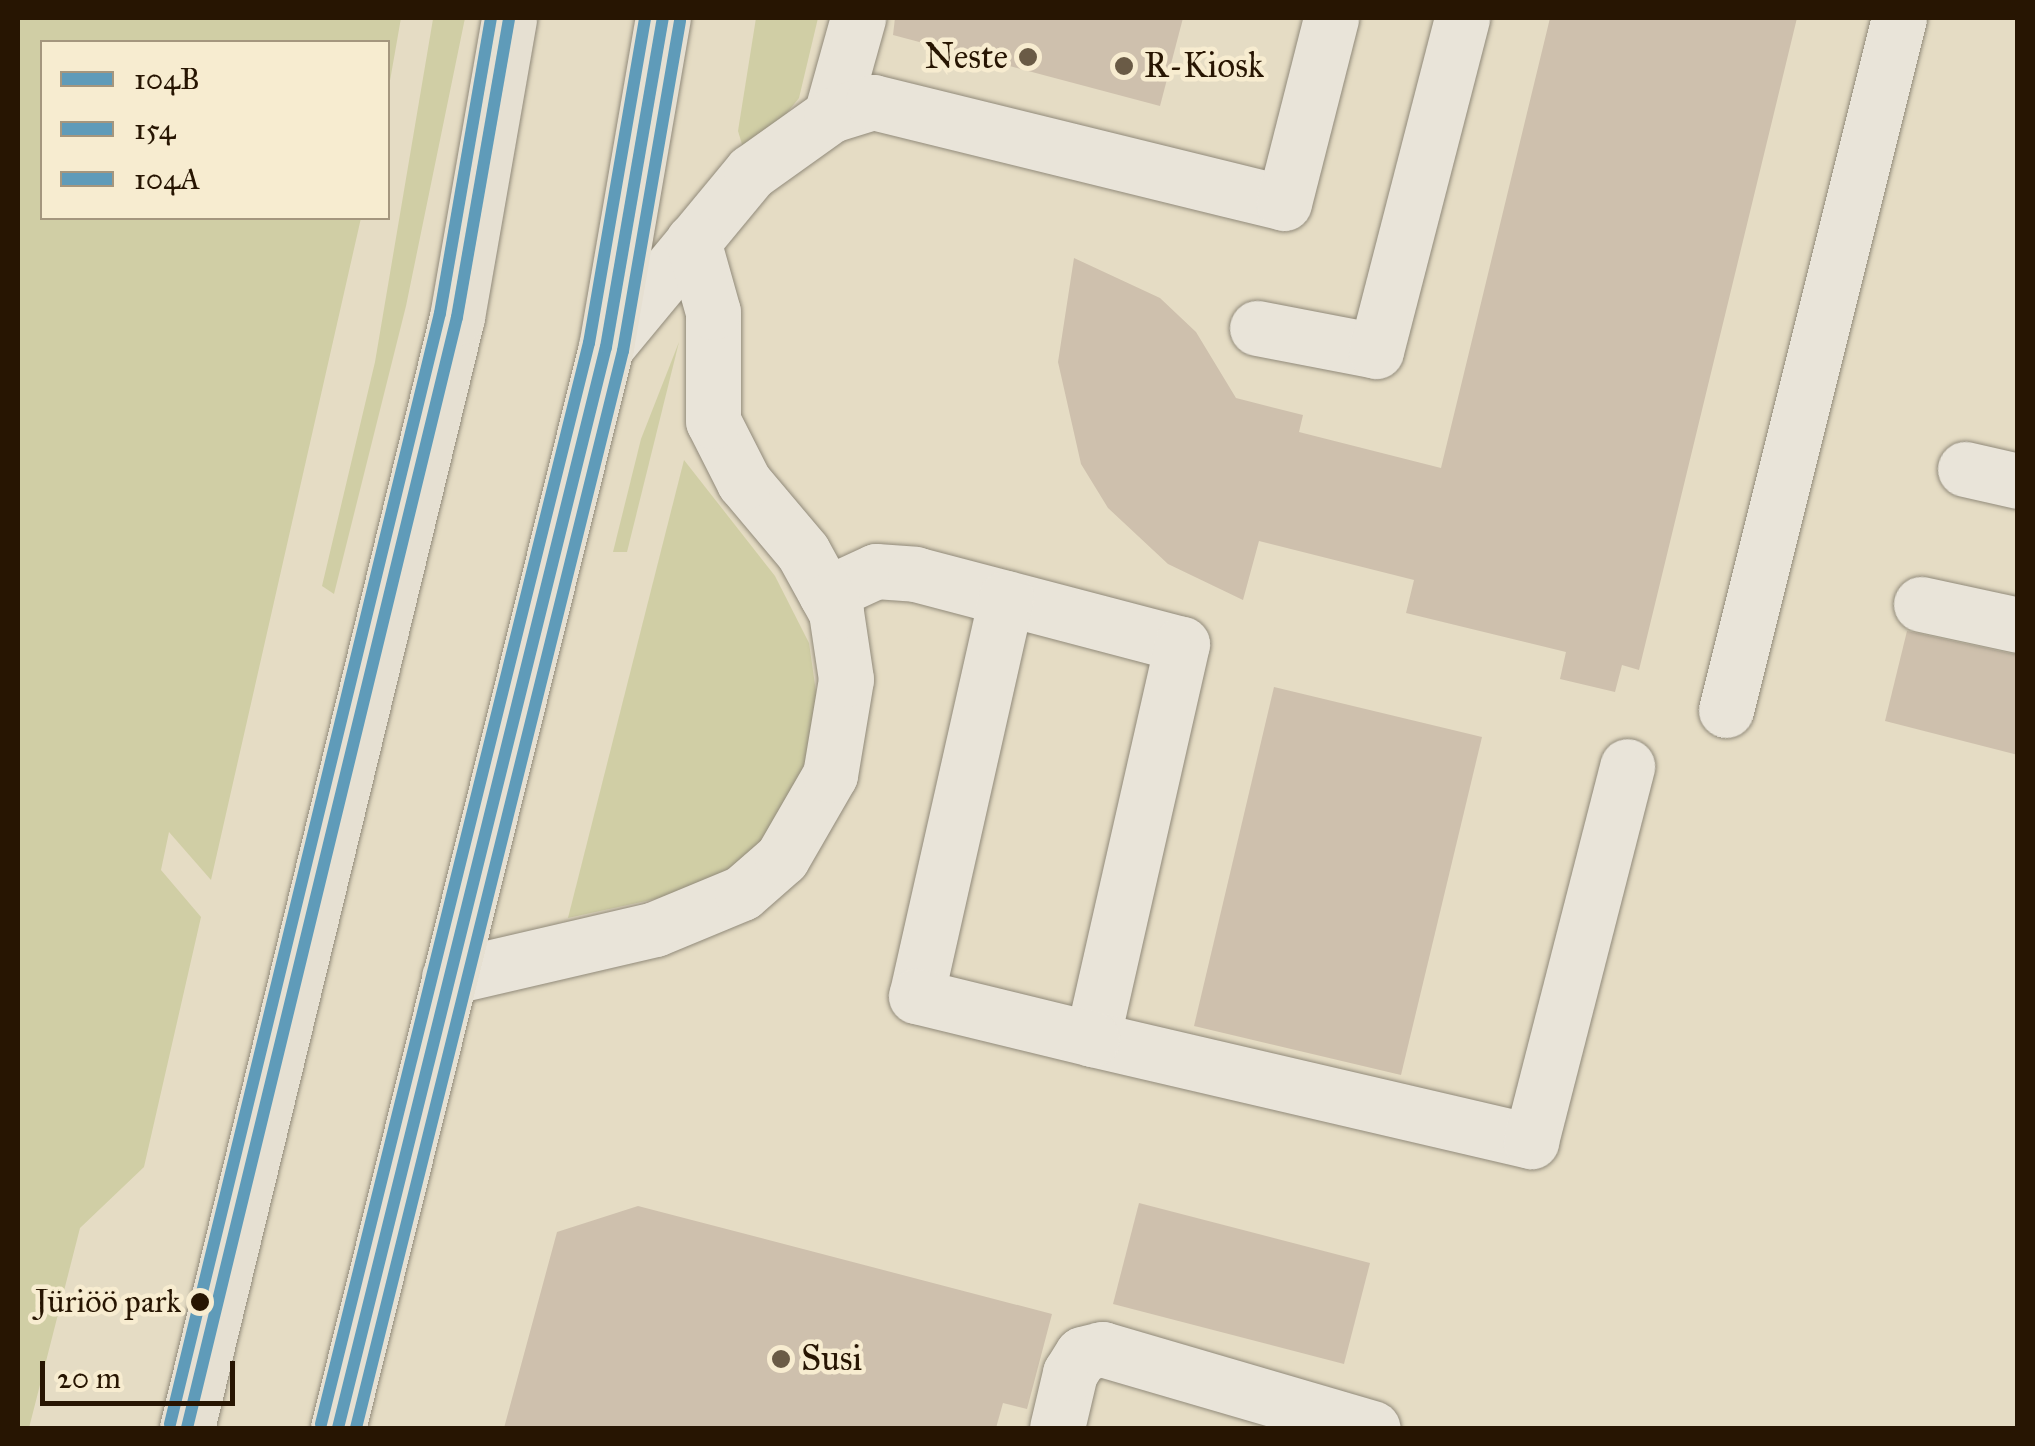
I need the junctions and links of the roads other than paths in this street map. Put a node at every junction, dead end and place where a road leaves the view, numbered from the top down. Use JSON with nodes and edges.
{"nodes":[{"id":1,"x":509,"y":18,"type":"edge"},
{"id":2,"x":663,"y":18,"type":"edge"},
{"id":3,"x":858,"y":18,"type":"edge"},
{"id":4,"x":1331,"y":18,"type":"edge"},
{"id":5,"x":1462,"y":18,"type":"edge"},
{"id":6,"x":1899,"y":18,"type":"edge"},
{"id":7,"x":831,"y":115,"type":"junction"},
{"id":8,"x":693,"y":242,"type":"junction"},
{"id":9,"x":1258,"y":328,"type":"dead end"},
{"id":10,"x":606,"y":347,"type":"junction"},
{"id":11,"x":1965,"y":469,"type":"dead end"},
{"id":12,"x":2018,"y":481,"type":"edge"},
{"id":13,"x":826,"y":594,"type":"junction"},
{"id":14,"x":1006,"y":598,"type":"junction"},
{"id":15,"x":1921,"y":604,"type":"dead end"},
{"id":16,"x":2018,"y":626,"type":"edge"},
{"id":17,"x":1726,"y":710,"type":"dead end"},
{"id":18,"x":1626,"y":766,"type":"dead end"},
{"id":19,"x":449,"y":977,"type":"junction"},
{"id":20,"x":1092,"y":1038,"type":"junction"},
{"id":21,"x":346,"y":1424,"type":"edge"},
{"id":22,"x":187,"y":1428,"type":"edge"},
{"id":23,"x":1056,"y":1428,"type":"edge"},
{"id":24,"x":1373,"y":1428,"type":"edge"}],
"edges":[{"from":1,"to":22,"type":"highway"},
{"from":2,"to":10,"type":"highway"},
{"from":3,"to":7,"type":"lane"},
{"from":4,"to":7,"type":"lane"},
{"from":5,"to":9,"type":"lane"},
{"from":6,"to":17,"type":"lane"},
{"from":7,"to":8,"type":"lane"},
{"from":8,"to":10,"type":"lane"},
{"from":8,"to":13,"type":"lane"},
{"from":10,"to":19,"type":"highway"},
{"from":11,"to":12,"type":"lane"},
{"from":13,"to":14,"type":"lane"},
{"from":13,"to":19,"type":"lane"},
{"from":14,"to":20,"type":"lane"},
{"from":14,"to":20,"type":"lane"},
{"from":15,"to":16,"type":"lane"},
{"from":18,"to":20,"type":"lane"},
{"from":19,"to":21,"type":"highway"},
{"from":23,"to":24,"type":"lane"}]}
